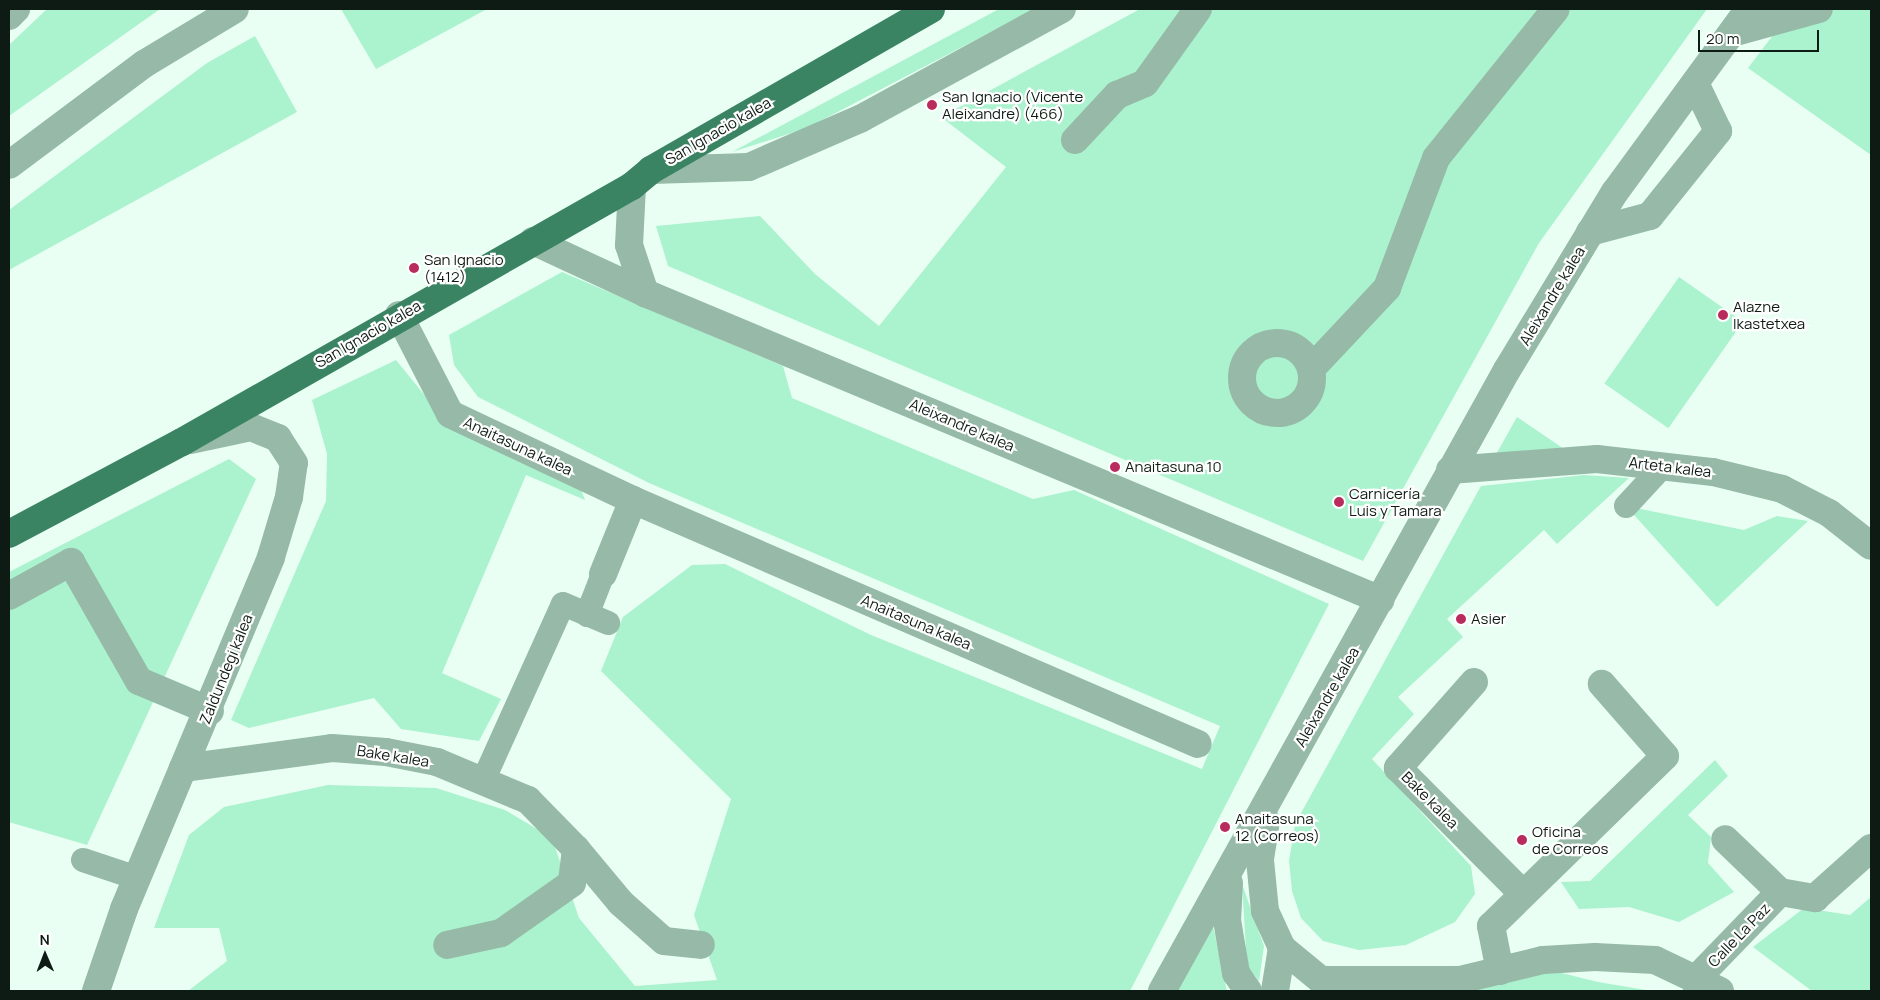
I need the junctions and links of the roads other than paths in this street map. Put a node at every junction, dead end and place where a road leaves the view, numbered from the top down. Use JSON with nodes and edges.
{"nodes":[{"id":1,"x":16,"y":9,"type":"edge"},
{"id":2,"x":235,"y":9,"type":"edge"},
{"id":3,"x":931,"y":9,"type":"edge"},
{"id":4,"x":1062,"y":9,"type":"edge"},
{"id":5,"x":1198,"y":9,"type":"edge"},
{"id":6,"x":1556,"y":9,"type":"edge"},
{"id":7,"x":1749,"y":9,"type":"edge"},
{"id":8,"x":1819,"y":9,"type":"edge"},
{"id":9,"x":9,"y":16,"type":"edge"},
{"id":10,"x":1732,"y":33,"type":"junction"},
{"id":11,"x":1695,"y":83,"type":"junction"},
{"id":12,"x":1075,"y":140,"type":"dead end"},
{"id":13,"x":9,"y":165,"type":"edge"},
{"id":14,"x":641,"y":178,"type":"junction"},
{"id":15,"x":1590,"y":232,"type":"junction"},
{"id":16,"x":533,"y":241,"type":"junction"},
{"id":17,"x":645,"y":293,"type":"junction"},
{"id":18,"x":399,"y":315,"type":"junction"},
{"id":19,"x":1311,"y":369,"type":"dead end"},
{"id":20,"x":182,"y":442,"type":"junction"},
{"id":21,"x":1663,"y":466,"type":"junction"},
{"id":22,"x":1450,"y":470,"type":"junction"},
{"id":23,"x":633,"y":500,"type":"junction"},
{"id":24,"x":1626,"y":506,"type":"dead end"},
{"id":25,"x":9,"y":534,"type":"edge"},
{"id":26,"x":1871,"y":546,"type":"edge"},
{"id":27,"x":603,"y":574,"type":"joint"},
{"id":28,"x":9,"y":596,"type":"edge"},
{"id":29,"x":1380,"y":600,"type":"junction"},
{"id":30,"x":1474,"y":682,"type":"dead end"},
{"id":31,"x":1602,"y":684,"type":"dead end"},
{"id":32,"x":210,"y":711,"type":"junction"},
{"id":33,"x":1198,"y":744,"type":"dead end"},
{"id":34,"x":183,"y":768,"type":"junction"},
{"id":35,"x":483,"y":781,"type":"junction"},
{"id":36,"x":1271,"y":792,"type":"junction"},
{"id":37,"x":1725,"y":839,"type":"dead end"},
{"id":38,"x":1871,"y":848,"type":"edge"},
{"id":39,"x":576,"y":849,"type":"junction"},
{"id":40,"x":83,"y":860,"type":"dead end"},
{"id":41,"x":1230,"y":876,"type":"junction"},
{"id":42,"x":137,"y":878,"type":"junction"},
{"id":43,"x":1521,"y":892,"type":"junction"},
{"id":44,"x":1780,"y":892,"type":"junction"},
{"id":45,"x":448,"y":945,"type":"dead end"},
{"id":46,"x":700,"y":945,"type":"dead end"},
{"id":47,"x":1282,"y":948,"type":"junction"},
{"id":48,"x":1500,"y":971,"type":"junction"},
{"id":49,"x":1461,"y":980,"type":"junction"},
{"id":50,"x":1705,"y":987,"type":"edge"},
{"id":51,"x":96,"y":991,"type":"edge"},
{"id":52,"x":1162,"y":991,"type":"edge"},
{"id":53,"x":1248,"y":991,"type":"edge"},
{"id":54,"x":1274,"y":991,"type":"edge"},
{"id":55,"x":1410,"y":991,"type":"edge"}],
"edges":[{"from":1,"to":9,"type":"street"},
{"from":2,"to":13,"type":"street"},
{"from":3,"to":14,"type":"main road","name":"San Ignacio kalea"},
{"from":4,"to":14,"type":"street"},
{"from":5,"to":12,"type":"street"},
{"from":6,"to":19,"type":"street"},
{"from":7,"to":10,"type":"street","name":"Aleixandre kalea"},
{"from":8,"to":10,"type":"street"},
{"from":10,"to":11,"type":"street","name":"Aleixandre kalea"},
{"from":11,"to":15,"type":"street","name":"Aleixandre kalea"},
{"from":11,"to":15,"type":"street"},
{"from":14,"to":16,"type":"main road","name":"San Ignacio kalea"},
{"from":14,"to":17,"type":"street"},
{"from":15,"to":22,"type":"street","name":"Aleixandre kalea"},
{"from":16,"to":17,"type":"street","name":"Aleixandre kalea"},
{"from":16,"to":18,"type":"main road","name":"San Ignacio kalea"},
{"from":17,"to":29,"type":"street","name":"Aleixandre kalea"},
{"from":18,"to":20,"type":"main road","name":"San Ignacio kalea"},
{"from":18,"to":23,"type":"street","name":"Anaitasuna kalea"},
{"from":20,"to":25,"type":"main road","name":"San Ignacio kalea"},
{"from":20,"to":32,"type":"street","name":"Zaldundegi kalea"},
{"from":21,"to":22,"type":"street","name":"Arteta kalea"},
{"from":21,"to":24,"type":"street"},
{"from":21,"to":26,"type":"street","name":"Arteta kalea"},
{"from":22,"to":29,"type":"street","name":"Aleixandre kalea"},
{"from":23,"to":27,"type":"street"},
{"from":23,"to":33,"type":"street","name":"Anaitasuna kalea"},
{"from":27,"to":35,"type":"street"},
{"from":28,"to":32,"type":"street"},
{"from":29,"to":36,"type":"street","name":"Aleixandre kalea"},
{"from":30,"to":43,"type":"street","name":"Bake kalea"},
{"from":31,"to":43,"type":"street"},
{"from":32,"to":34,"type":"street","name":"Zaldundegi kalea"},
{"from":34,"to":35,"type":"street","name":"Bake kalea"},
{"from":34,"to":42,"type":"street","name":"Zaldundegi kalea"},
{"from":35,"to":39,"type":"street","name":"Bake kalea"},
{"from":36,"to":41,"type":"street","name":"Aleixandre kalea"},
{"from":36,"to":47,"type":"street","name":"Aleixandre kalea"},
{"from":37,"to":44,"type":"street","name":"Calle La Paz"},
{"from":38,"to":44,"type":"street","name":"Calle La Paz"},
{"from":39,"to":45,"type":"street"},
{"from":39,"to":46,"type":"street","name":"Bake kalea"},
{"from":40,"to":42,"type":"street"},
{"from":41,"to":52,"type":"street","name":"Aleixandre kalea"},
{"from":41,"to":53,"type":"street","name":"Aleixandre kalea"},
{"from":42,"to":51,"type":"street","name":"Zaldundegi kalea"},
{"from":43,"to":48,"type":"street"},
{"from":44,"to":50,"type":"street","name":"Calle La Paz"},
{"from":47,"to":49,"type":"street","name":"Aleixandre kalea"},
{"from":47,"to":54,"type":"street"},
{"from":48,"to":49,"type":"street"},
{"from":48,"to":50,"type":"street"},
{"from":49,"to":55,"type":"street"}]}
